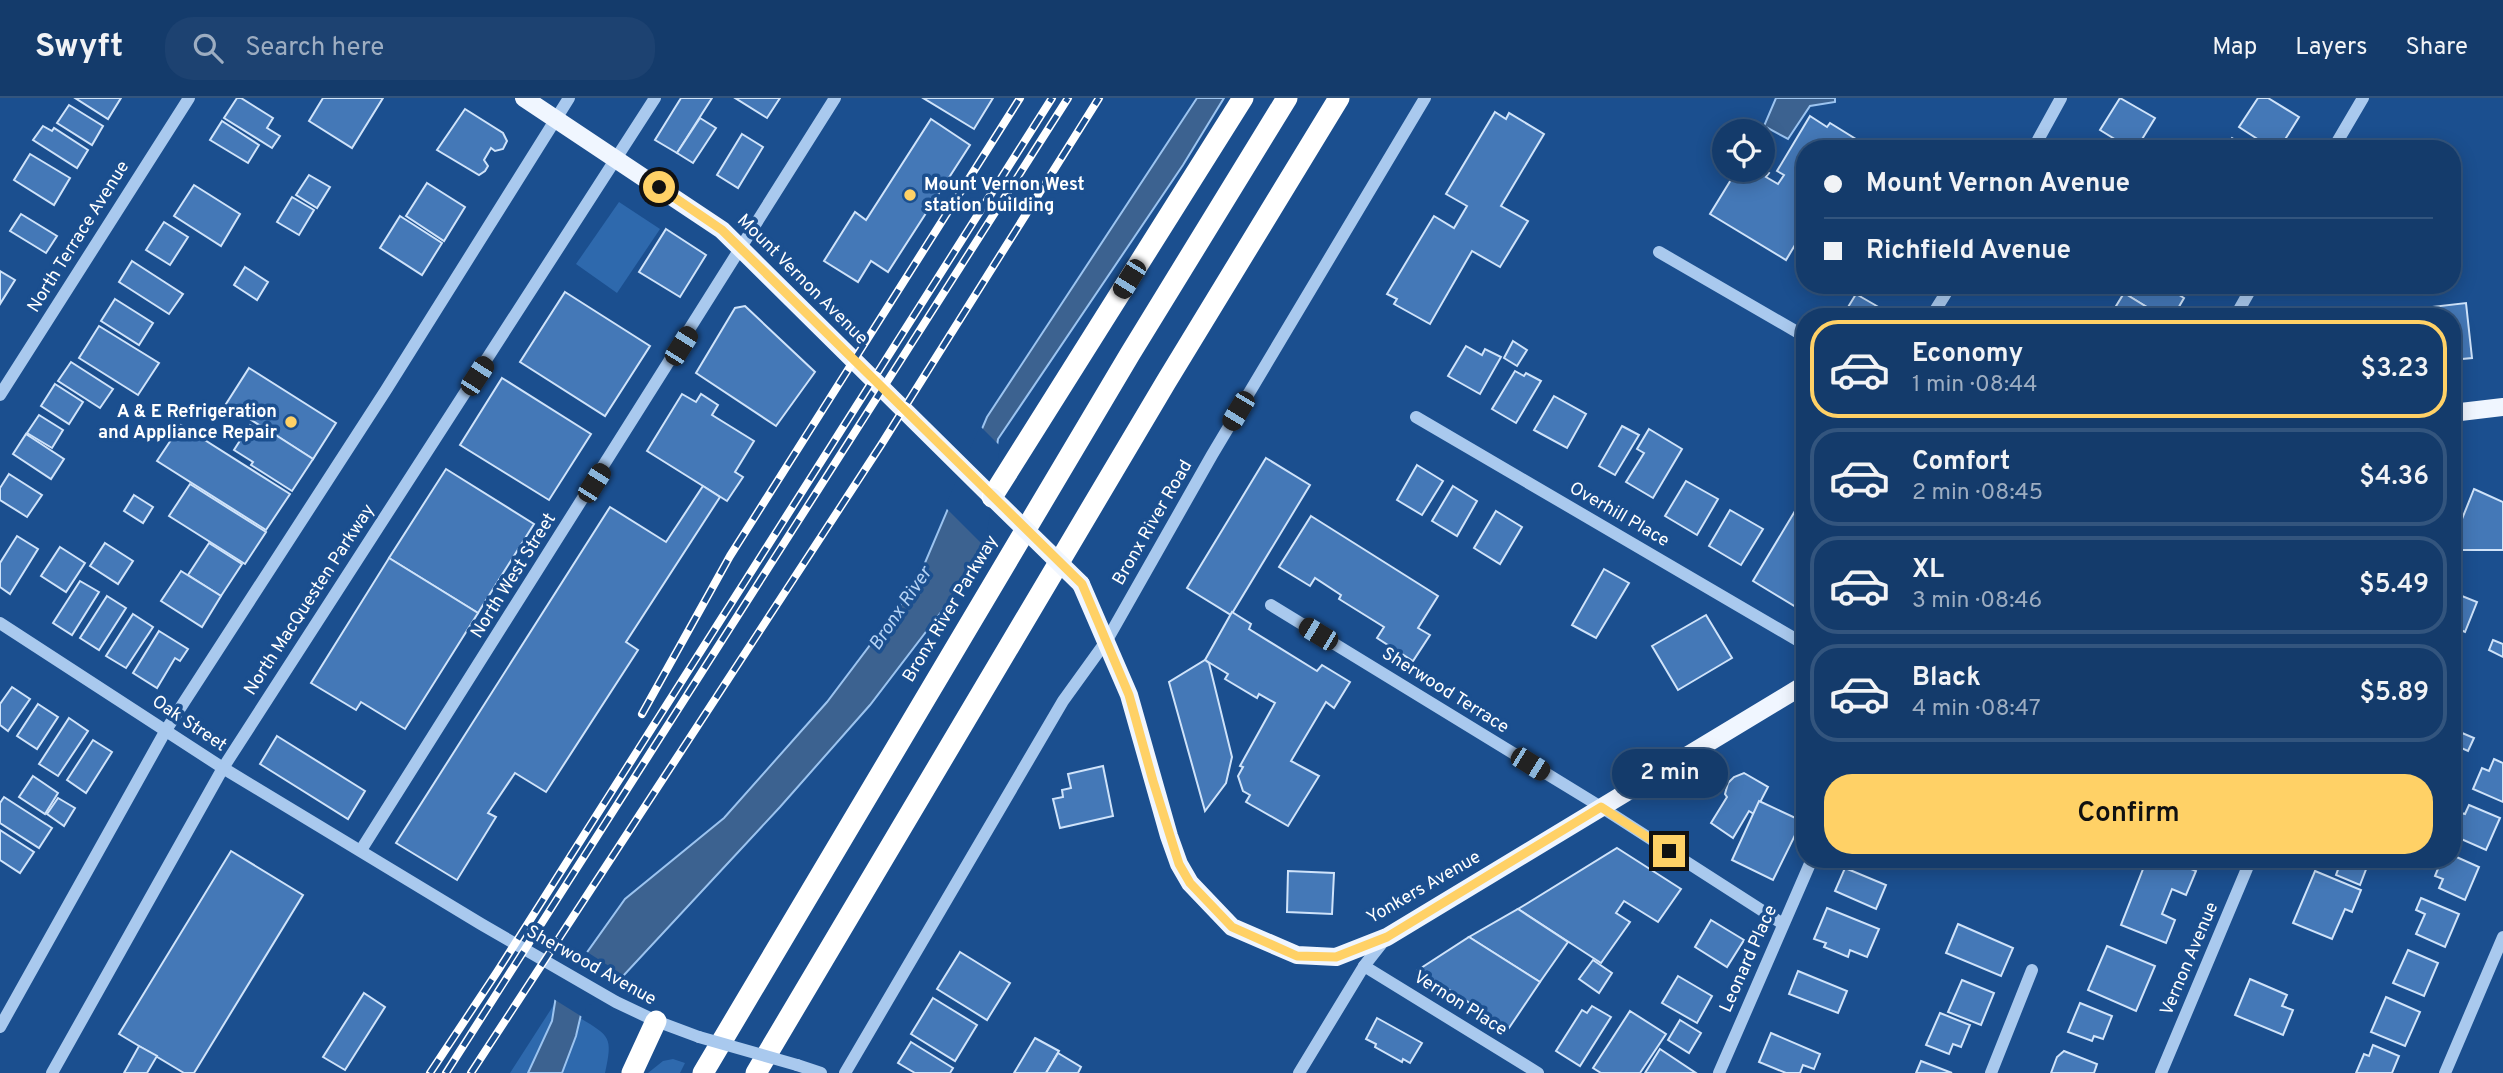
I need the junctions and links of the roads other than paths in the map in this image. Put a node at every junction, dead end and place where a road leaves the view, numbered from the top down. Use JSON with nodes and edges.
{"nodes":[{"id":1,"x":188,"y":98,"type":"edge"},
{"id":2,"x":524,"y":98,"type":"edge"},
{"id":3,"x":569,"y":98,"type":"edge"},
{"id":4,"x":655,"y":98,"type":"edge"},
{"id":5,"x":835,"y":98,"type":"edge"},
{"id":6,"x":1244,"y":98,"type":"edge"},
{"id":7,"x":1287,"y":98,"type":"edge"},
{"id":8,"x":1339,"y":98,"type":"edge"},
{"id":9,"x":1425,"y":98,"type":"edge"},
{"id":10,"x":2061,"y":98,"type":"edge"},
{"id":11,"x":2363,"y":98,"type":"edge"},
{"id":12,"x":556,"y":118,"type":"junction"},
{"id":13,"x":2038,"y":140,"type":"edge"},
{"id":14,"x":2338,"y":140,"type":"edge"},
{"id":15,"x":617,"y":158,"type":"junction"},
{"id":16,"x":742,"y":250,"type":"junction"},
{"id":17,"x":1659,"y":252,"type":"dead end"},
{"id":18,"x":1796,"y":331,"type":"edge"},
{"id":19,"x":0,"y":395,"type":"edge"},
{"id":20,"x":2503,"y":407,"type":"edge"},
{"id":21,"x":2461,"y":412,"type":"edge"},
{"id":22,"x":1416,"y":417,"type":"dead end"},
{"id":23,"x":992,"y":497,"type":"junction"},
{"id":24,"x":1271,"y":605,"type":"dead end"},
{"id":25,"x":0,"y":623,"type":"edge"},
{"id":26,"x":1796,"y":639,"type":"edge"},
{"id":27,"x":1107,"y":640,"type":"junction"},
{"id":28,"x":1796,"y":690,"type":"edge"},
{"id":29,"x":166,"y":730,"type":"junction"},
{"id":30,"x":223,"y":768,"type":"junction"},
{"id":31,"x":1601,"y":807,"type":"junction"},
{"id":32,"x":361,"y":850,"type":"junction"},
{"id":33,"x":1808,"y":868,"type":"edge"},
{"id":34,"x":2247,"y":868,"type":"edge"},
{"id":35,"x":1783,"y":924,"type":"junction"},
{"id":36,"x":1387,"y":937,"type":"junction"},
{"id":37,"x":2503,"y":937,"type":"edge"},
{"id":38,"x":1364,"y":965,"type":"junction"},
{"id":39,"x":2032,"y":970,"type":"dead end"},
{"id":40,"x":656,"y":1021,"type":"junction"},
{"id":41,"x":0,"y":1027,"type":"edge"},
{"id":42,"x":2446,"y":1070,"type":"edge"},
{"id":43,"x":52,"y":1073,"type":"edge"},
{"id":44,"x":632,"y":1073,"type":"edge"},
{"id":45,"x":703,"y":1073,"type":"edge"},
{"id":46,"x":757,"y":1073,"type":"edge"},
{"id":47,"x":821,"y":1073,"type":"edge"},
{"id":48,"x":845,"y":1073,"type":"edge"},
{"id":49,"x":1299,"y":1073,"type":"edge"},
{"id":50,"x":1538,"y":1073,"type":"edge"},
{"id":51,"x":1718,"y":1073,"type":"edge"},
{"id":52,"x":1991,"y":1073,"type":"edge"},
{"id":53,"x":2161,"y":1073,"type":"edge"},
{"id":54,"x":2460,"y":1073,"type":"edge"}],
"edges":[{"from":1,"to":19,"type":"street","name":"North Terrace Avenue"},
{"from":2,"to":12,"type":"main road","name":"Mount Vernon Avenue"},
{"from":3,"to":12,"type":"street"},
{"from":4,"to":15,"type":"street","name":"North MacQuesten Parkway"},
{"from":5,"to":16,"type":"street","name":"North West Street"},
{"from":6,"to":23,"type":"highway"},
{"from":7,"to":45,"type":"highway","name":"Bronx River Parkway"},
{"from":8,"to":46,"type":"highway"},
{"from":9,"to":27,"type":"street","name":"Bronx River Road"},
{"from":10,"to":13,"type":"street"},
{"from":11,"to":14,"type":"street"},
{"from":12,"to":15,"type":"main road","name":"Mount Vernon Avenue"},
{"from":12,"to":29,"type":"street"},
{"from":15,"to":16,"type":"main road","name":"Mount Vernon Avenue"},
{"from":15,"to":30,"type":"street","name":"North MacQuesten Parkway"},
{"from":16,"to":23,"type":"main road","name":"Mount Vernon Avenue"},
{"from":16,"to":32,"type":"street","name":"North West Street"},
{"from":17,"to":18,"type":"street"},
{"from":20,"to":21,"type":"main road"},
{"from":22,"to":26,"type":"street","name":"Overhill Place"},
{"from":23,"to":27,"type":"main road","name":"Yonkers Avenue","bridge":true},
{"from":24,"to":31,"type":"street","name":"Sherwood Terrace"},
{"from":25,"to":29,"type":"street","name":"Oak Street"},
{"from":27,"to":36,"type":"main road","name":"Yonkers Avenue"},
{"from":27,"to":48,"type":"street","name":"Bronx River Road"},
{"from":28,"to":31,"type":"main road","name":"Yonkers Avenue"},
{"from":29,"to":30,"type":"street","name":"Oak Street"},
{"from":29,"to":41,"type":"street"},
{"from":30,"to":32,"type":"street","name":"Oak Street"},
{"from":30,"to":43,"type":"street","name":"North MacQuesten Parkway"},
{"from":31,"to":35,"type":"street","name":"Sherwood Terrace"},
{"from":31,"to":36,"type":"main road","name":"Yonkers Avenue"},
{"from":32,"to":40,"type":"street","name":"Sherwood Avenue"},
{"from":33,"to":35,"type":"street","name":"Leonard Place"},
{"from":34,"to":53,"type":"street","name":"Vernon Avenue"},
{"from":35,"to":51,"type":"street","name":"Leonard Place"},
{"from":36,"to":38,"type":"street"},
{"from":37,"to":42,"type":"street"},
{"from":38,"to":49,"type":"street"},
{"from":38,"to":50,"type":"street","name":"Vernon Place"},
{"from":39,"to":52,"type":"street"},
{"from":40,"to":44,"type":"highway"},
{"from":40,"to":47,"type":"street","name":"Sherwood Avenue","bridge":true},
{"from":42,"to":54,"type":"street"}]}
